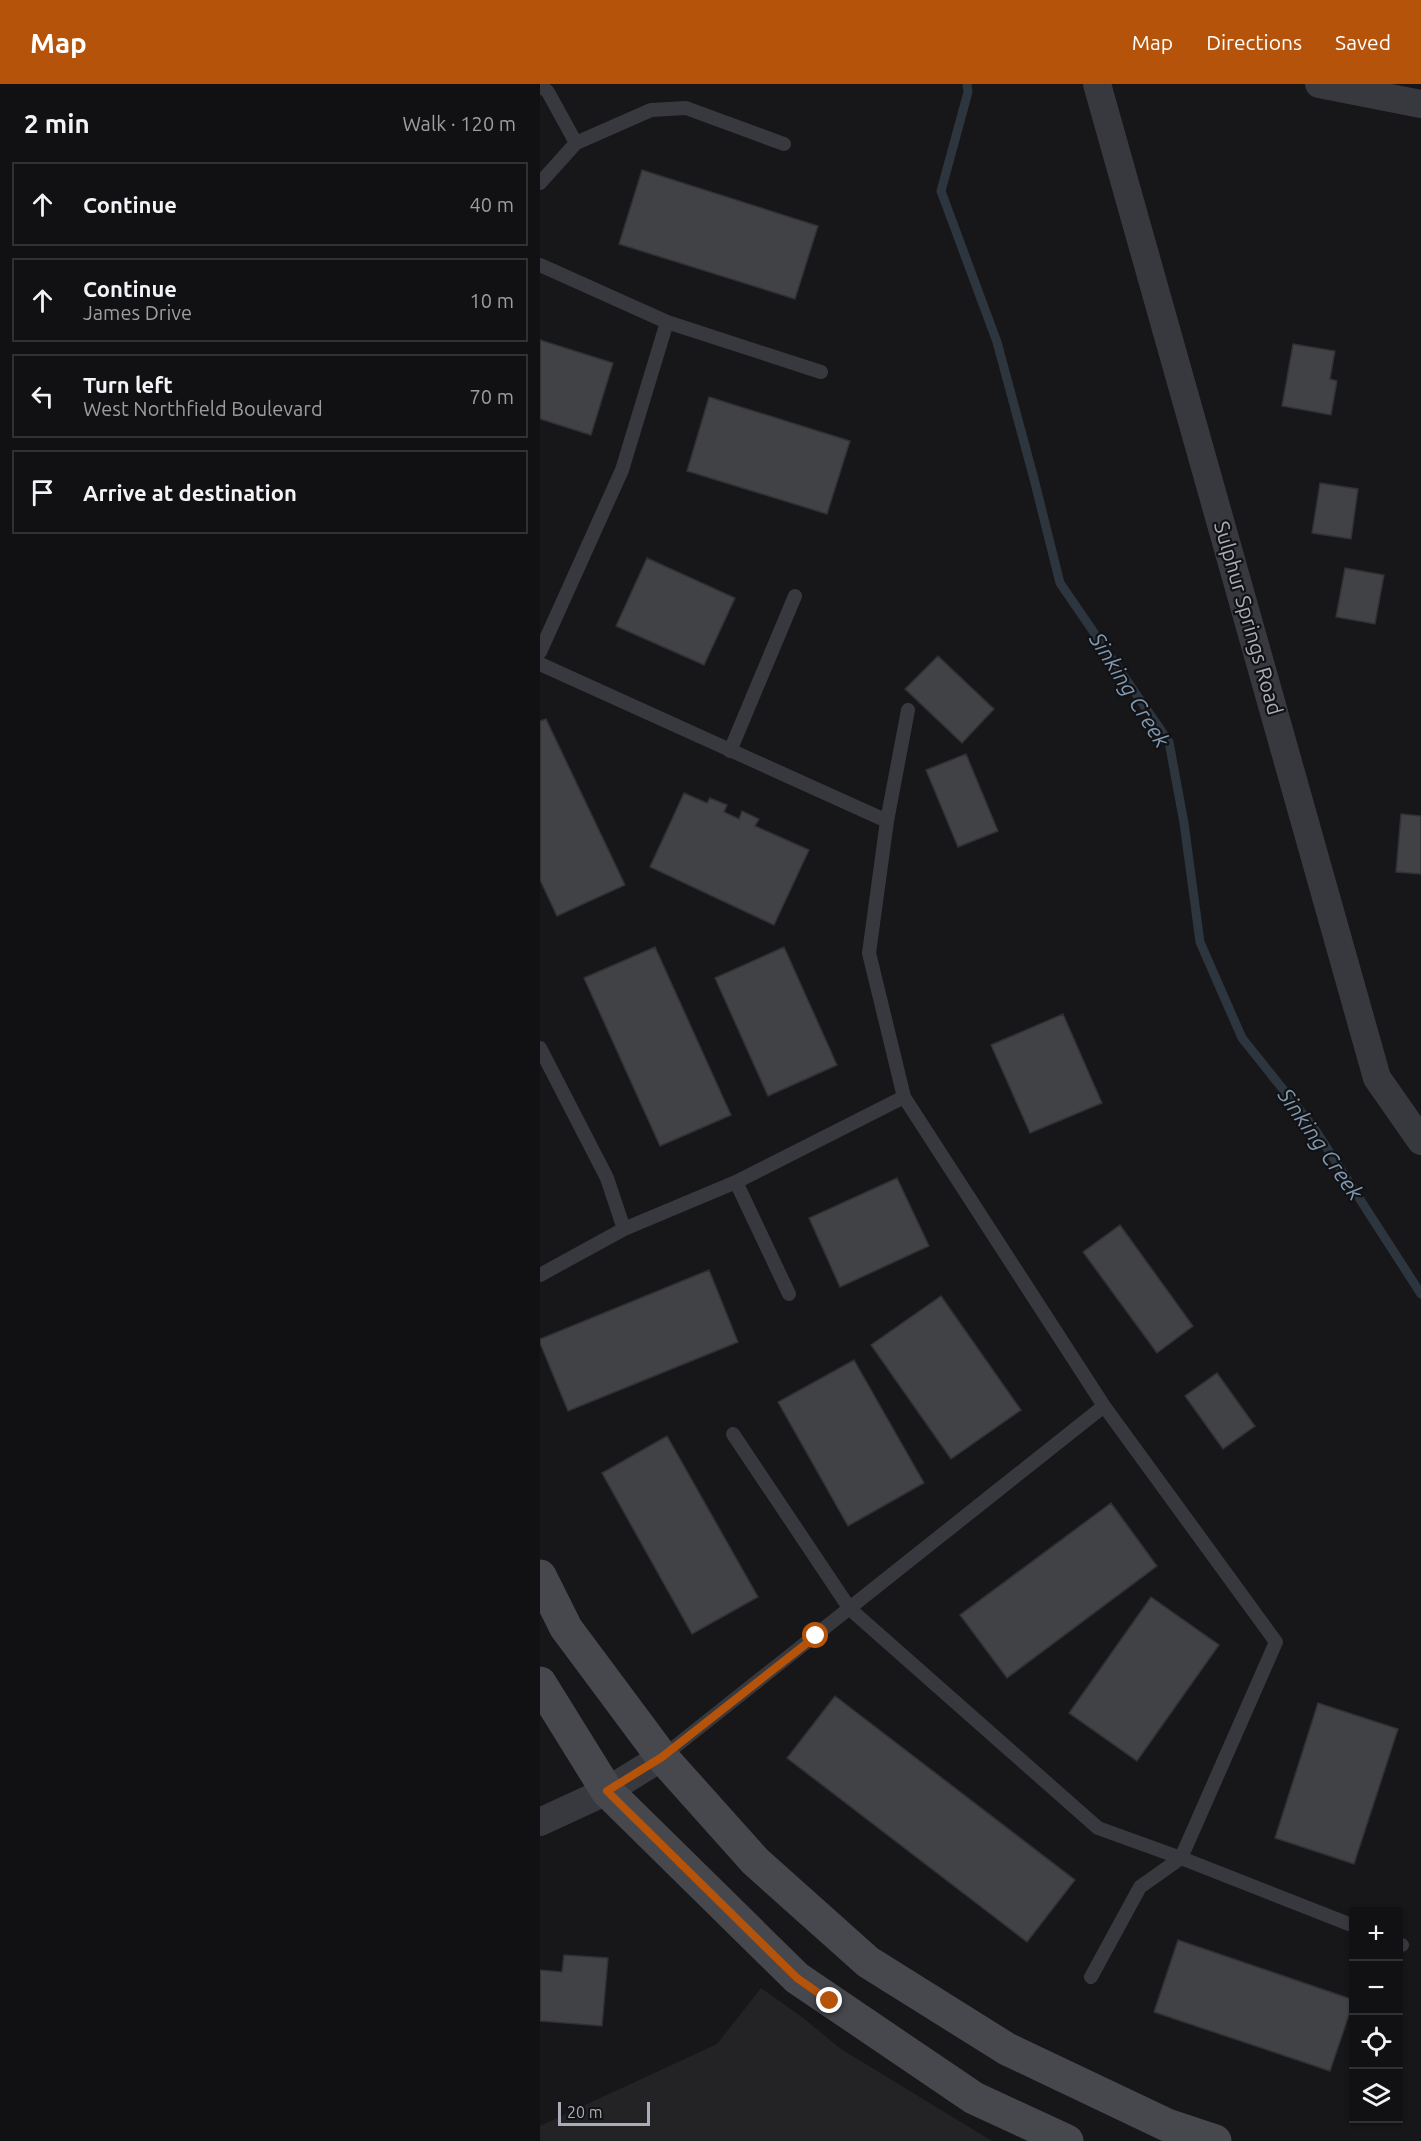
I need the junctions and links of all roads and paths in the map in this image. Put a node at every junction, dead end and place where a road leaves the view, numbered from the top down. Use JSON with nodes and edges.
{"nodes":[{"id":1,"x":1097,"y":84,"type":"edge"},
{"id":2,"x":1319,"y":84,"type":"edge"},
{"id":3,"x":540,"y":85,"type":"edge"},
{"id":4,"x":1421,"y":104,"type":"edge"},
{"id":5,"x":576,"y":143,"type":"junction"},
{"id":6,"x":784,"y":144,"type":"dead end"},
{"id":7,"x":540,"y":183,"type":"edge"},
{"id":8,"x":540,"y":265,"type":"edge"},
{"id":9,"x":667,"y":322,"type":"junction"},
{"id":10,"x":820,"y":372,"type":"dead end"},
{"id":11,"x":795,"y":596,"type":"dead end"},
{"id":12,"x":540,"y":652,"type":"edge"},
{"id":13,"x":540,"y":664,"type":"edge"},
{"id":14,"x":908,"y":710,"type":"dead end"},
{"id":15,"x":730,"y":751,"type":"junction"},
{"id":16,"x":887,"y":821,"type":"junction"},
{"id":17,"x":540,"y":1048,"type":"edge"},
{"id":18,"x":904,"y":1097,"type":"junction"},
{"id":19,"x":1421,"y":1141,"type":"edge"},
{"id":20,"x":736,"y":1182,"type":"junction"},
{"id":21,"x":624,"y":1229,"type":"junction"},
{"id":22,"x":540,"y":1275,"type":"edge"},
{"id":23,"x":789,"y":1294,"type":"dead end"},
{"id":24,"x":1104,"y":1406,"type":"junction"},
{"id":25,"x":733,"y":1434,"type":"dead end"},
{"id":26,"x":540,"y":1576,"type":"edge"},
{"id":27,"x":850,"y":1609,"type":"junction"},
{"id":28,"x":540,"y":1683,"type":"edge"},
{"id":29,"x":662,"y":1757,"type":"junction"},
{"id":30,"x":607,"y":1791,"type":"junction"},
{"id":31,"x":540,"y":1822,"type":"edge"},
{"id":32,"x":1181,"y":1858,"type":"junction"},
{"id":33,"x":1349,"y":1924,"type":"edge"},
{"id":34,"x":1091,"y":1977,"type":"dead end"},
{"id":35,"x":1067,"y":2141,"type":"edge"},
{"id":36,"x":1215,"y":2141,"type":"edge"}],
"edges":[{"from":1,"to":19,"type":"street","name":"Sulphur Springs Road"},
{"from":2,"to":4,"type":"street"},
{"from":3,"to":5,"type":"lane"},
{"from":5,"to":6,"type":"lane"},
{"from":5,"to":7,"type":"lane"},
{"from":8,"to":9,"type":"lane"},
{"from":9,"to":10,"type":"lane"},
{"from":9,"to":12,"type":"lane"},
{"from":11,"to":15,"type":"lane"},
{"from":13,"to":15,"type":"lane"},
{"from":14,"to":16,"type":"lane"},
{"from":15,"to":16,"type":"lane"},
{"from":16,"to":18,"type":"lane"},
{"from":17,"to":21,"type":"lane"},
{"from":18,"to":20,"type":"lane"},
{"from":18,"to":24,"type":"lane"},
{"from":20,"to":21,"type":"lane"},
{"from":20,"to":23,"type":"lane"},
{"from":21,"to":22,"type":"lane"},
{"from":24,"to":27,"type":"lane"},
{"from":24,"to":32,"type":"lane"},
{"from":25,"to":27,"type":"lane"},
{"from":26,"to":29,"type":"main road"},
{"from":27,"to":29,"type":"lane"},
{"from":27,"to":32,"type":"lane"},
{"from":28,"to":30,"type":"main road"},
{"from":29,"to":30,"type":"street"},
{"from":29,"to":36,"type":"main road"},
{"from":30,"to":31,"type":"street"},
{"from":30,"to":35,"type":"main road"},
{"from":32,"to":33,"type":"lane"},
{"from":32,"to":34,"type":"lane"}]}
